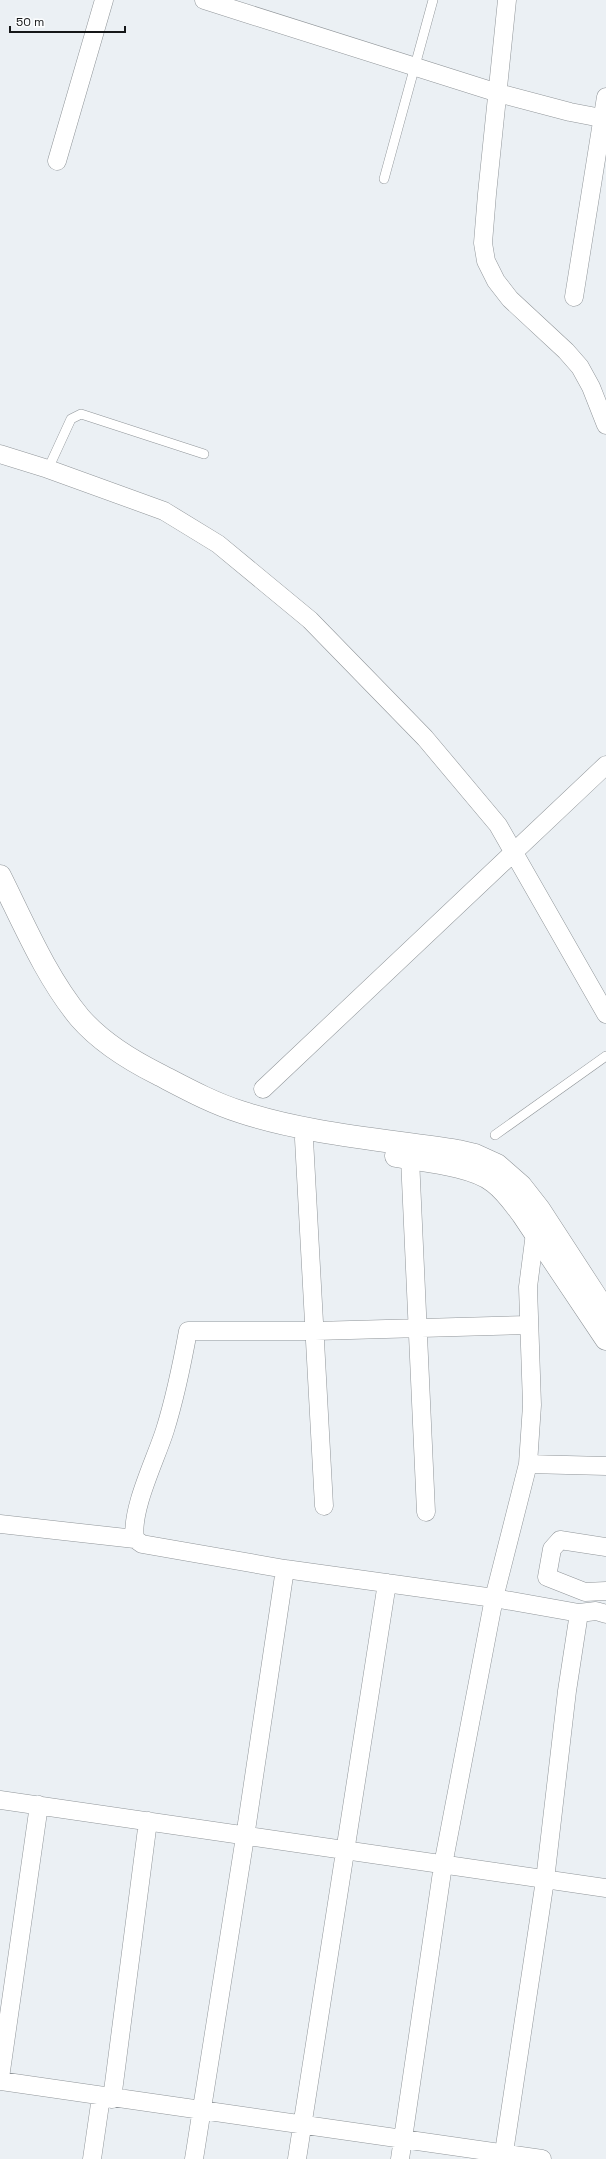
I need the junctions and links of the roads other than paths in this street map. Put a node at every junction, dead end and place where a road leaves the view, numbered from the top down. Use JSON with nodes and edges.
{"nodes":[{"id":1,"x":104,"y":0,"type":"edge"},
{"id":2,"x":204,"y":0,"type":"edge"},
{"id":3,"x":433,"y":0,"type":"edge"},
{"id":4,"x":507,"y":0,"type":"edge"},
{"id":5,"x":416,"y":67,"type":"junction"},
{"id":6,"x":498,"y":93,"type":"junction"},
{"id":7,"x":606,"y":98,"type":"edge"},
{"id":8,"x":604,"y":119,"type":"edge"},
{"id":9,"x":57,"y":161,"type":"dead end"},
{"id":10,"x":384,"y":179,"type":"dead end"},
{"id":11,"x":574,"y":297,"type":"dead end"},
{"id":12,"x":598,"y":387,"type":"edge"},
{"id":13,"x":606,"y":425,"type":"edge"},
{"id":14,"x":0,"y":454,"type":"edge"},
{"id":15,"x":204,"y":454,"type":"dead end"},
{"id":16,"x":48,"y":469,"type":"junction"},
{"id":17,"x":600,"y":771,"type":"edge"},
{"id":18,"x":514,"y":850,"type":"junction"},
{"id":19,"x":0,"y":876,"type":"edge"},
{"id":20,"x":0,"y":902,"type":"edge"},
{"id":21,"x":606,"y":1014,"type":"edge"},
{"id":22,"x":606,"y":1056,"type":"edge"},
{"id":23,"x":263,"y":1089,"type":"dead end"},
{"id":24,"x":177,"y":1090,"type":"junction"},
{"id":25,"x":495,"y":1135,"type":"dead end"},
{"id":26,"x":304,"y":1139,"type":"junction"},
{"id":27,"x":410,"y":1158,"type":"junction"},
{"id":28,"x":535,"y":1233,"type":"junction"},
{"id":29,"x":606,"y":1312,"type":"edge"},
{"id":30,"x":528,"y":1325,"type":"junction"},
{"id":31,"x":416,"y":1327,"type":"junction"},
{"id":32,"x":315,"y":1331,"type":"junction"},
{"id":33,"x":606,"y":1339,"type":"edge"},
{"id":34,"x":528,"y":1464,"type":"junction"},
{"id":35,"x":606,"y":1466,"type":"edge"},
{"id":36,"x":324,"y":1506,"type":"dead end"},
{"id":37,"x":426,"y":1512,"type":"dead end"},
{"id":38,"x":0,"y":1524,"type":"edge"},
{"id":39,"x":135,"y":1539,"type":"junction"},
{"id":40,"x":606,"y":1547,"type":"edge"},
{"id":41,"x":285,"y":1569,"type":"junction"},
{"id":42,"x":387,"y":1583,"type":"junction"},
{"id":43,"x":606,"y":1591,"type":"edge"},
{"id":44,"x":494,"y":1598,"type":"junction"},
{"id":45,"x":579,"y":1613,"type":"junction"},
{"id":46,"x":606,"y":1614,"type":"edge"},
{"id":47,"x":0,"y":1800,"type":"edge"},
{"id":48,"x":39,"y":1805,"type":"junction"},
{"id":49,"x":148,"y":1821,"type":"junction"},
{"id":50,"x":245,"y":1837,"type":"junction"},
{"id":51,"x":346,"y":1851,"type":"junction"},
{"id":52,"x":443,"y":1865,"type":"junction"},
{"id":53,"x":545,"y":1880,"type":"junction"},
{"id":54,"x":606,"y":1888,"type":"edge"},
{"id":55,"x":0,"y":2078,"type":"edge"},
{"id":56,"x":0,"y":2082,"type":"edge"},
{"id":57,"x":107,"y":2098,"type":"junction"},
{"id":58,"x":200,"y":2111,"type":"junction"},
{"id":59,"x":302,"y":2125,"type":"junction"},
{"id":60,"x":402,"y":2140,"type":"junction"},
{"id":61,"x":503,"y":2156,"type":"edge"},
{"id":62,"x":92,"y":2159,"type":"edge"},
{"id":63,"x":194,"y":2159,"type":"edge"},
{"id":64,"x":297,"y":2159,"type":"edge"},
{"id":65,"x":400,"y":2159,"type":"edge"},
{"id":66,"x":542,"y":2159,"type":"edge"}],
"edges":[{"from":1,"to":9,"type":"street"},
{"from":2,"to":5,"type":"street"},
{"from":3,"to":5,"type":"lane"},
{"from":4,"to":6,"type":"street"},
{"from":5,"to":6,"type":"street"},
{"from":5,"to":10,"type":"lane"},
{"from":6,"to":8,"type":"street"},
{"from":6,"to":12,"type":"street"},
{"from":7,"to":8,"type":"street"},
{"from":8,"to":11,"type":"street"},
{"from":12,"to":13,"type":"street"},
{"from":14,"to":16,"type":"street"},
{"from":15,"to":16,"type":"lane"},
{"from":16,"to":18,"type":"street"},
{"from":17,"to":18,"type":"street"},
{"from":18,"to":21,"type":"street"},
{"from":18,"to":23,"type":"street"},
{"from":19,"to":24,"type":"street"},
{"from":20,"to":24,"type":"street"},
{"from":22,"to":25,"type":"lane"},
{"from":24,"to":26,"type":"street"},
{"from":24,"to":29,"type":"street"},
{"from":26,"to":27,"type":"street"},
{"from":26,"to":32,"type":"street"},
{"from":27,"to":28,"type":"street"},
{"from":27,"to":31,"type":"street"},
{"from":28,"to":30,"type":"street"},
{"from":28,"to":33,"type":"street"},
{"from":30,"to":31,"type":"street"},
{"from":30,"to":34,"type":"street"},
{"from":31,"to":32,"type":"street"},
{"from":31,"to":37,"type":"street"},
{"from":32,"to":36,"type":"street"},
{"from":32,"to":39,"type":"street"},
{"from":34,"to":35,"type":"street"},
{"from":34,"to":44,"type":"street"},
{"from":38,"to":39,"type":"street"},
{"from":39,"to":41,"type":"street"},
{"from":40,"to":43,"type":"street"},
{"from":41,"to":42,"type":"street"},
{"from":41,"to":50,"type":"street"},
{"from":42,"to":44,"type":"street"},
{"from":42,"to":51,"type":"street"},
{"from":44,"to":45,"type":"street"},
{"from":44,"to":52,"type":"street"},
{"from":45,"to":46,"type":"street"},
{"from":45,"to":53,"type":"street"},
{"from":47,"to":48,"type":"street"},
{"from":48,"to":49,"type":"street"},
{"from":48,"to":55,"type":"street"},
{"from":49,"to":50,"type":"street"},
{"from":49,"to":57,"type":"street"},
{"from":50,"to":51,"type":"street"},
{"from":50,"to":58,"type":"street"},
{"from":51,"to":52,"type":"street"},
{"from":51,"to":59,"type":"street"},
{"from":52,"to":53,"type":"street"},
{"from":52,"to":60,"type":"street"},
{"from":53,"to":54,"type":"street"},
{"from":53,"to":61,"type":"street"},
{"from":56,"to":57,"type":"street"},
{"from":57,"to":58,"type":"street"},
{"from":57,"to":62,"type":"street"},
{"from":58,"to":59,"type":"street"},
{"from":58,"to":63,"type":"street"},
{"from":59,"to":60,"type":"street"},
{"from":59,"to":64,"type":"street"},
{"from":60,"to":61,"type":"street"},
{"from":60,"to":65,"type":"street"},
{"from":61,"to":66,"type":"street"}]}
